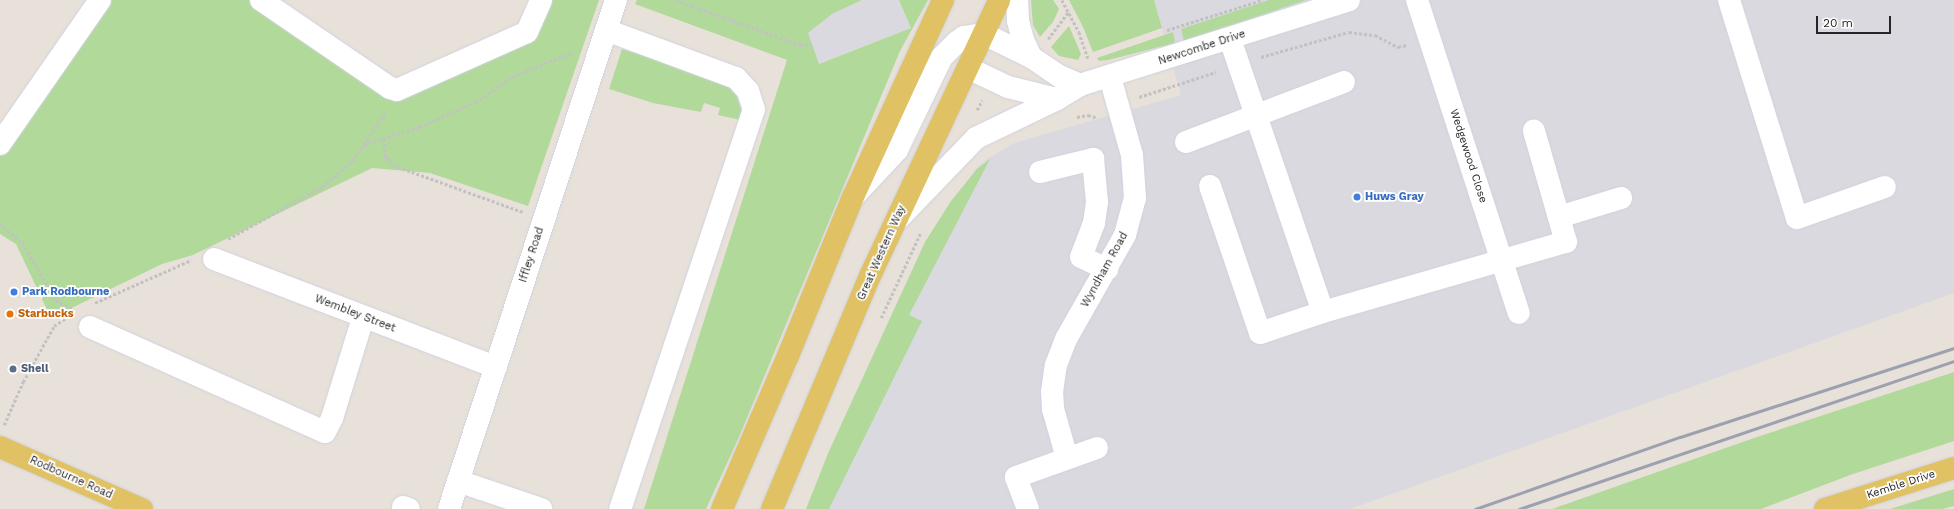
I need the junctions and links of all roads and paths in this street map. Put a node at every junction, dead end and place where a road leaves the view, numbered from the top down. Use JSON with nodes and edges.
{"nodes":[{"id":1,"x":100,"y":0,"type":"edge"},
{"id":2,"x":260,"y":0,"type":"edge"},
{"id":3,"x":541,"y":0,"type":"edge"},
{"id":4,"x":616,"y":0,"type":"edge"},
{"id":5,"x":676,"y":0,"type":"edge"},
{"id":6,"x":942,"y":0,"type":"edge"},
{"id":7,"x":999,"y":0,"type":"edge"},
{"id":8,"x":1017,"y":0,"type":"edge"},
{"id":9,"x":1062,"y":0,"type":"edge"},
{"id":10,"x":1262,"y":0,"type":"edge"},
{"id":11,"x":1349,"y":0,"type":"edge"},
{"id":12,"x":1417,"y":0,"type":"edge"},
{"id":13,"x":1729,"y":0,"type":"edge"},
{"id":14,"x":1253,"y":3,"type":"dead end"},
{"id":15,"x":1068,"y":12,"type":"junction"},
{"id":16,"x":984,"y":34,"type":"junction"},
{"id":17,"x":603,"y":38,"type":"junction"},
{"id":18,"x":1429,"y":38,"type":"junction"},
{"id":19,"x":1230,"y":39,"type":"junction"},
{"id":20,"x":811,"y":43,"type":"dead end"},
{"id":21,"x":1031,"y":57,"type":"junction"},
{"id":22,"x":1239,"y":65,"type":"junction"},
{"id":23,"x":968,"y":68,"type":"junction"},
{"id":24,"x":993,"y":80,"type":"junction"},
{"id":25,"x":1094,"y":81,"type":"junction"},
{"id":26,"x":1344,"y":82,"type":"dead end"},
{"id":27,"x":397,"y":90,"type":"junction"},
{"id":28,"x":1057,"y":99,"type":"junction"},
{"id":29,"x":1120,"y":110,"type":"junction"},
{"id":30,"x":1256,"y":116,"type":"junction"},
{"id":31,"x":1070,"y":119,"type":"dead end"},
{"id":32,"x":1534,"y":131,"type":"dead end"},
{"id":33,"x":976,"y":138,"type":"junction"},
{"id":34,"x":384,"y":139,"type":"junction"},
{"id":35,"x":1186,"y":142,"type":"dead end"},
{"id":36,"x":0,"y":144,"type":"edge"},
{"id":37,"x":364,"y":145,"type":"junction"},
{"id":38,"x":1040,"y":172,"type":"dead end"},
{"id":39,"x":1210,"y":186,"type":"dead end"},
{"id":40,"x":1885,"y":187,"type":"dead end"},
{"id":41,"x":853,"y":197,"type":"junction"},
{"id":42,"x":1621,"y":198,"type":"dead end"},
{"id":43,"x":1559,"y":217,"type":"junction"},
{"id":44,"x":544,"y":219,"type":"junction"},
{"id":45,"x":897,"y":220,"type":"junction"},
{"id":46,"x":0,"y":224,"type":"edge"},
{"id":47,"x":922,"y":230,"type":"dead end"},
{"id":48,"x":210,"y":253,"type":"junction"},
{"id":49,"x":1501,"y":259,"type":"junction"},
{"id":50,"x":1107,"y":269,"type":"junction"},
{"id":51,"x":1323,"y":312,"type":"junction"},
{"id":52,"x":1519,"y":313,"type":"dead end"},
{"id":53,"x":89,"y":316,"type":"joint"},
{"id":54,"x":363,"y":318,"type":"junction"},
{"id":55,"x":878,"y":322,"type":"dead end"},
{"id":56,"x":496,"y":367,"type":"junction"},
{"id":57,"x":1,"y":438,"type":"edge"},
{"id":58,"x":1097,"y":448,"type":"dead end"},
{"id":59,"x":1067,"y":458,"type":"junction"},
{"id":60,"x":1954,"y":468,"type":"edge"},
{"id":61,"x":458,"y":481,"type":"junction"},
{"id":62,"x":142,"y":509,"type":"edge"},
{"id":63,"x":449,"y":509,"type":"edge"},
{"id":64,"x":541,"y":509,"type":"edge"},
{"id":65,"x":620,"y":509,"type":"edge"},
{"id":66,"x":722,"y":509,"type":"edge"},
{"id":67,"x":772,"y":509,"type":"edge"},
{"id":68,"x":1028,"y":509,"type":"edge"},
{"id":69,"x":1825,"y":509,"type":"edge"}],
"edges":[{"from":1,"to":36,"type":"street"},
{"from":2,"to":27,"type":"street"},
{"from":3,"to":27,"type":"street"},
{"from":4,"to":17,"type":"street","name":"Iffley Road"},
{"from":5,"to":20,"type":"path"},
{"from":6,"to":41,"type":"main road"},
{"from":7,"to":16,"type":"main road","name":"Great Western Way"},
{"from":8,"to":21,"type":"street"},
{"from":9,"to":15,"type":"path"},
{"from":10,"to":14,"type":"path"},
{"from":11,"to":19,"type":"street","name":"Newcombe Drive"},
{"from":12,"to":18,"type":"street","name":"Wedgewood Close"},
{"from":13,"to":40,"type":"street"},
{"from":15,"to":21,"type":"path"},
{"from":15,"to":25,"type":"path"},
{"from":16,"to":21,"type":"street"},
{"from":16,"to":23,"type":"main road","name":"Great Western Way"},
{"from":16,"to":41,"type":"street"},
{"from":17,"to":34,"type":"path"},
{"from":17,"to":44,"type":"street","name":"Iffley Road"},
{"from":17,"to":65,"type":"street"},
{"from":18,"to":22,"type":"path"},
{"from":18,"to":49,"type":"street","name":"Wedgewood Close"},
{"from":19,"to":22,"type":"street"},
{"from":19,"to":25,"type":"street","name":"Newcombe Drive"},
{"from":21,"to":25,"type":"street"},
{"from":22,"to":29,"type":"path"},
{"from":22,"to":30,"type":"street"},
{"from":23,"to":24,"type":"street"},
{"from":23,"to":45,"type":"main road","name":"Great Western Way"},
{"from":24,"to":28,"type":"street"},
{"from":24,"to":33,"type":"path"},
{"from":25,"to":28,"type":"street","name":"Newcombe Drive"},
{"from":25,"to":29,"type":"street","name":"Wyndham Road"},
{"from":26,"to":30,"type":"street"},
{"from":27,"to":37,"type":"path"},
{"from":28,"to":33,"type":"street","name":"Newcombe Drive"},
{"from":29,"to":31,"type":"path"},
{"from":29,"to":50,"type":"street","name":"Wyndham Road"},
{"from":30,"to":35,"type":"street"},
{"from":30,"to":51,"type":"street"},
{"from":32,"to":43,"type":"street"},
{"from":33,"to":45,"type":"street","name":"Newcombe Drive"},
{"from":34,"to":37,"type":"path"},
{"from":34,"to":44,"type":"path"},
{"from":37,"to":48,"type":"path"},
{"from":38,"to":50,"type":"street"},
{"from":39,"to":51,"type":"street"},
{"from":41,"to":66,"type":"main road"},
{"from":42,"to":43,"type":"street"},
{"from":43,"to":49,"type":"street"},
{"from":44,"to":56,"type":"street","name":"Iffley Road"},
{"from":45,"to":67,"type":"main road","name":"Great Western Way"},
{"from":46,"to":57,"type":"path"},
{"from":47,"to":55,"type":"path"},
{"from":48,"to":53,"type":"path"},
{"from":48,"to":54,"type":"street","name":"Wembley Street"},
{"from":49,"to":51,"type":"street"},
{"from":49,"to":52,"type":"street","name":"Wedgewood Close"},
{"from":50,"to":59,"type":"street","name":"Wyndham Road"},
{"from":53,"to":54,"type":"street"},
{"from":54,"to":56,"type":"street","name":"Wembley Street"},
{"from":56,"to":61,"type":"street","name":"Iffley Road"},
{"from":57,"to":62,"type":"main road","name":"Rodbourne Road"},
{"from":58,"to":59,"type":"street"},
{"from":59,"to":68,"type":"street"},
{"from":60,"to":69,"type":"main road","name":"Kemble Drive"},
{"from":61,"to":63,"type":"street","name":"Iffley Road"},
{"from":61,"to":64,"type":"street"}]}
